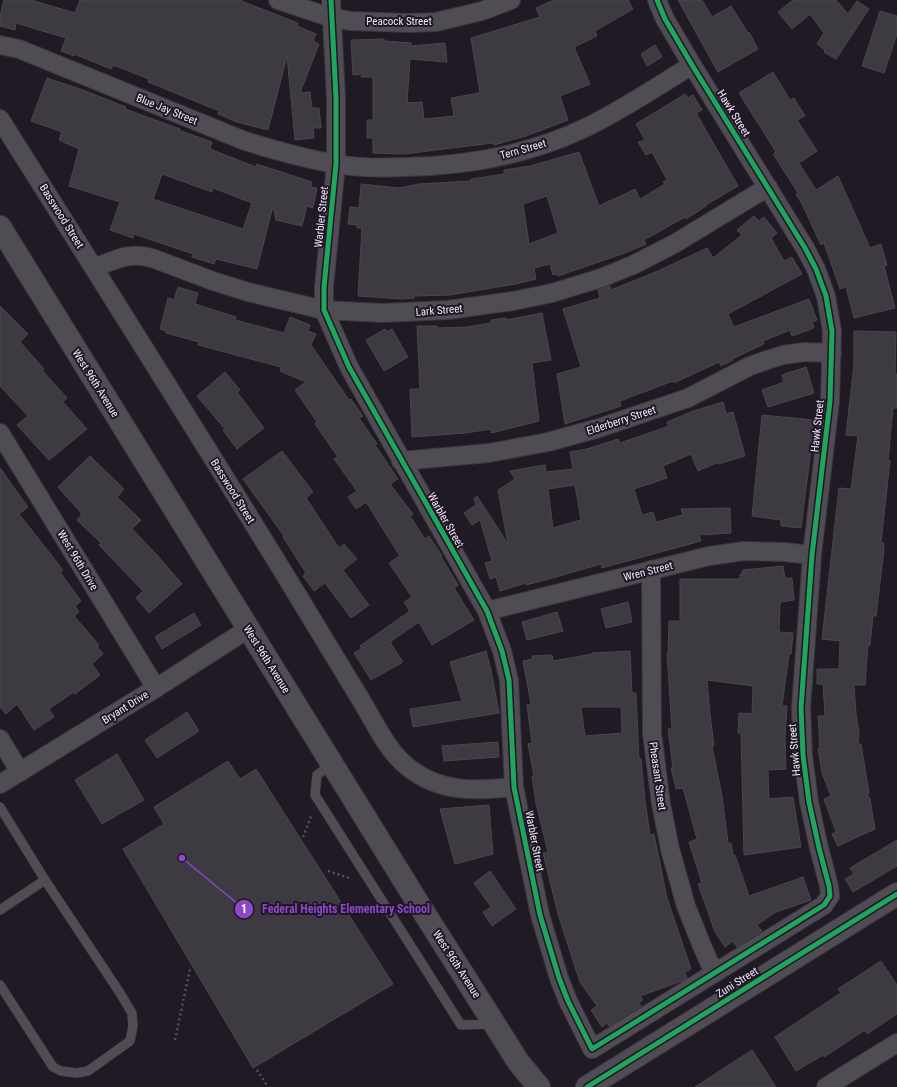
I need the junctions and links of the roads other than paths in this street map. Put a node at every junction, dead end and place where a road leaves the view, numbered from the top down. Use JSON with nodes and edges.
{"nodes":[{"id":1,"x":278,"y":0,"type":"edge"},
{"id":2,"x":331,"y":0,"type":"edge"},
{"id":3,"x":511,"y":0,"type":"edge"},
{"id":4,"x":657,"y":0,"type":"edge"},
{"id":5,"x":332,"y":18,"type":"junction"},
{"id":6,"x":0,"y":45,"type":"edge"},
{"id":7,"x":692,"y":65,"type":"junction"},
{"id":8,"x":0,"y":119,"type":"edge"},
{"id":9,"x":336,"y":164,"type":"junction"},
{"id":10,"x":768,"y":186,"type":"junction"},
{"id":11,"x":0,"y":227,"type":"edge"},
{"id":12,"x":94,"y":268,"type":"junction"},
{"id":13,"x":324,"y":310,"type":"junction"},
{"id":14,"x":832,"y":353,"type":"junction"},
{"id":15,"x":0,"y":433,"type":"edge"},
{"id":16,"x":401,"y":461,"type":"junction"},
{"id":17,"x":812,"y":555,"type":"junction"},
{"id":18,"x":651,"y":570,"type":"junction"},
{"id":19,"x":487,"y":611,"type":"junction"},
{"id":20,"x":248,"y":630,"type":"junction"},
{"id":21,"x":156,"y":688,"type":"junction"},
{"id":22,"x":0,"y":739,"type":"edge"},
{"id":23,"x":332,"y":764,"type":"junction"},
{"id":24,"x":20,"y":772,"type":"junction"},
{"id":25,"x":0,"y":784,"type":"edge"},
{"id":26,"x":514,"y":787,"type":"junction"},
{"id":27,"x":0,"y":807,"type":"edge"},
{"id":28,"x":45,"y":880,"type":"junction"},
{"id":29,"x":897,"y":894,"type":"edge"},
{"id":30,"x":0,"y":910,"type":"edge"},
{"id":31,"x":714,"y":973,"type":"junction"},
{"id":32,"x":0,"y":985,"type":"edge"},
{"id":33,"x":495,"y":1023,"type":"junction"},
{"id":34,"x":897,"y":1043,"type":"edge"},
{"id":35,"x":539,"y":1087,"type":"edge"},
{"id":36,"x":587,"y":1087,"type":"edge"},
{"id":37,"x":826,"y":1087,"type":"edge"}],
"edges":[{"from":1,"to":5,"type":"street","name":"Peacock Street"},
{"from":2,"to":5,"type":"street","name":"Warbler Street"},
{"from":3,"to":5,"type":"street","name":"Peacock Street"},
{"from":4,"to":7,"type":"street","name":"Hawk Street"},
{"from":5,"to":9,"type":"street","name":"Warbler Street"},
{"from":6,"to":9,"type":"street","name":"Blue Jay Street"},
{"from":7,"to":9,"type":"street","name":"Tern Street"},
{"from":7,"to":10,"type":"street","name":"Hawk Street"},
{"from":8,"to":12,"type":"street","name":"Basswood Street"},
{"from":9,"to":13,"type":"street","name":"Warbler Street"},
{"from":10,"to":13,"type":"street","name":"Lark Street"},
{"from":10,"to":14,"type":"street","name":"Hawk Street"},
{"from":11,"to":20,"type":"street","name":"West 96th Avenue"},
{"from":12,"to":13,"type":"street","name":"Lark Street"},
{"from":12,"to":26,"type":"street","name":"Basswood Street"},
{"from":13,"to":16,"type":"street","name":"Warbler Street"},
{"from":14,"to":16,"type":"street","name":"Elderberry Street"},
{"from":14,"to":17,"type":"street","name":"Hawk Street"},
{"from":15,"to":21,"type":"street","name":"West 96th Drive"},
{"from":16,"to":19,"type":"street","name":"Warbler Street"},
{"from":17,"to":18,"type":"street","name":"Wren Street"},
{"from":17,"to":31,"type":"street","name":"Hawk Street"},
{"from":18,"to":19,"type":"street","name":"Wren Street"},
{"from":18,"to":31,"type":"street","name":"Pheasant Street"},
{"from":19,"to":26,"type":"street","name":"Warbler Street"},
{"from":20,"to":21,"type":"street","name":"Bryant Drive"},
{"from":20,"to":23,"type":"street","name":"West 96th Avenue"},
{"from":21,"to":24,"type":"street","name":"Bryant Drive"},
{"from":22,"to":24,"type":"street"},
{"from":23,"to":33,"type":"street","name":"West 96th Avenue"},
{"from":23,"to":33,"type":"lane"},
{"from":24,"to":25,"type":"street","name":"Bryant Drive"},
{"from":26,"to":31,"type":"street","name":"Warbler Street"},
{"from":27,"to":28,"type":"lane"},
{"from":28,"to":30,"type":"lane"},
{"from":28,"to":32,"type":"lane"},
{"from":29,"to":36,"type":"street","name":"Zuni Street"},
{"from":33,"to":35,"type":"street","name":"West 96th Avenue"},
{"from":34,"to":37,"type":"street"}]}
